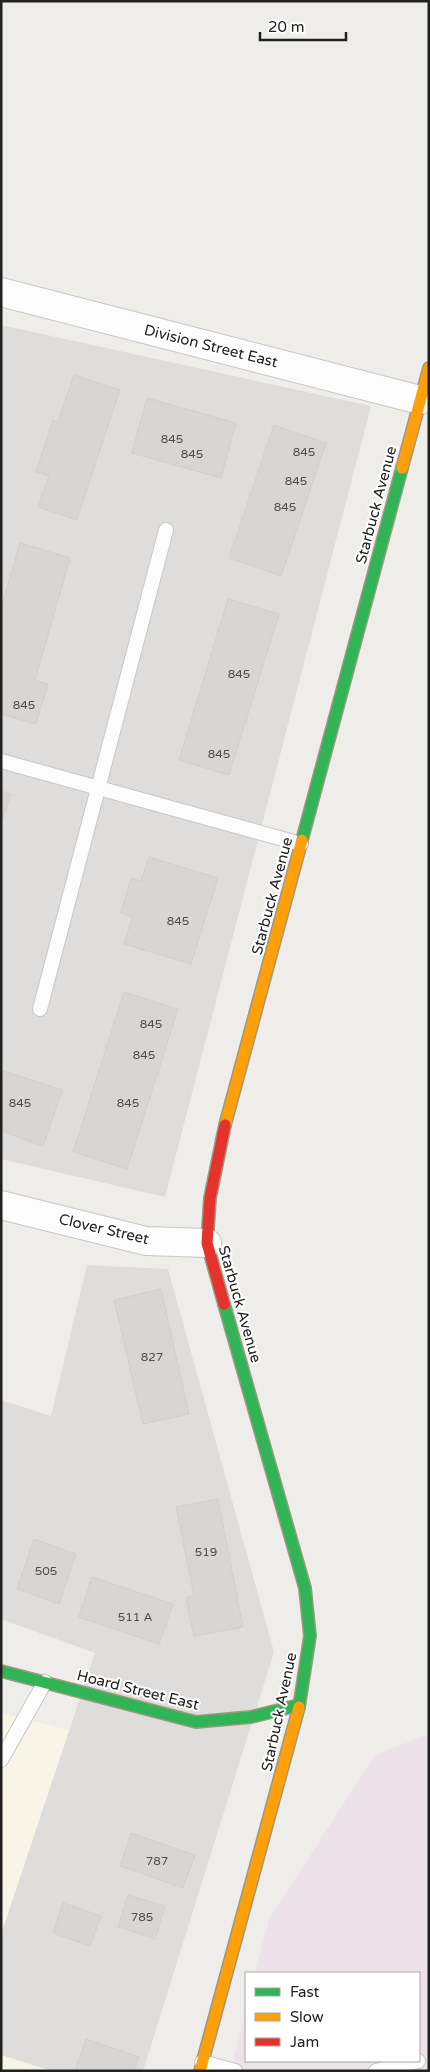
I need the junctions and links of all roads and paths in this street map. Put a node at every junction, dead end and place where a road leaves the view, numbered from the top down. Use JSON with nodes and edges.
{"nodes":[{"id":1,"x":1,"y":292,"type":"edge"},
{"id":2,"x":429,"y":368,"type":"edge"},
{"id":3,"x":420,"y":400,"type":"junction"},
{"id":4,"x":166,"y":530,"type":"dead end"},
{"id":5,"x":1,"y":761,"type":"edge"},
{"id":6,"x":98,"y":788,"type":"junction"},
{"id":7,"x":302,"y":844,"type":"junction"},
{"id":8,"x":40,"y":1009,"type":"dead end"},
{"id":9,"x":1,"y":1205,"type":"edge"},
{"id":10,"x":208,"y":1243,"type":"junction"},
{"id":11,"x":1,"y":1671,"type":"edge"},
{"id":12,"x":45,"y":1682,"type":"junction"},
{"id":13,"x":299,"y":1705,"type":"junction"},
{"id":14,"x":1,"y":1760,"type":"edge"},
{"id":15,"x":415,"y":2062,"type":"edge"},
{"id":16,"x":201,"y":2066,"type":"edge"},
{"id":17,"x":235,"y":2071,"type":"edge"},
{"id":18,"x":376,"y":2071,"type":"edge"}],
"edges":[{"from":1,"to":3,"type":"street","name":"Division Street East"},
{"from":2,"to":3,"type":"street","name":"Starbuck Avenue"},
{"from":3,"to":7,"type":"street","name":"Starbuck Avenue"},
{"from":4,"to":6,"type":"lane"},
{"from":5,"to":6,"type":"lane"},
{"from":6,"to":7,"type":"lane"},
{"from":6,"to":8,"type":"lane"},
{"from":7,"to":10,"type":"street","name":"Starbuck Avenue"},
{"from":9,"to":10,"type":"street","name":"Clover Street"},
{"from":10,"to":13,"type":"street","name":"Starbuck Avenue"},
{"from":11,"to":12,"type":"street","name":"Hoard Street East"},
{"from":12,"to":13,"type":"street","name":"Hoard Street East"},
{"from":12,"to":14,"type":"lane"},
{"from":13,"to":16,"type":"street","name":"Starbuck Avenue"},
{"from":15,"to":18,"type":"lane"},
{"from":16,"to":17,"type":"lane"}]}
